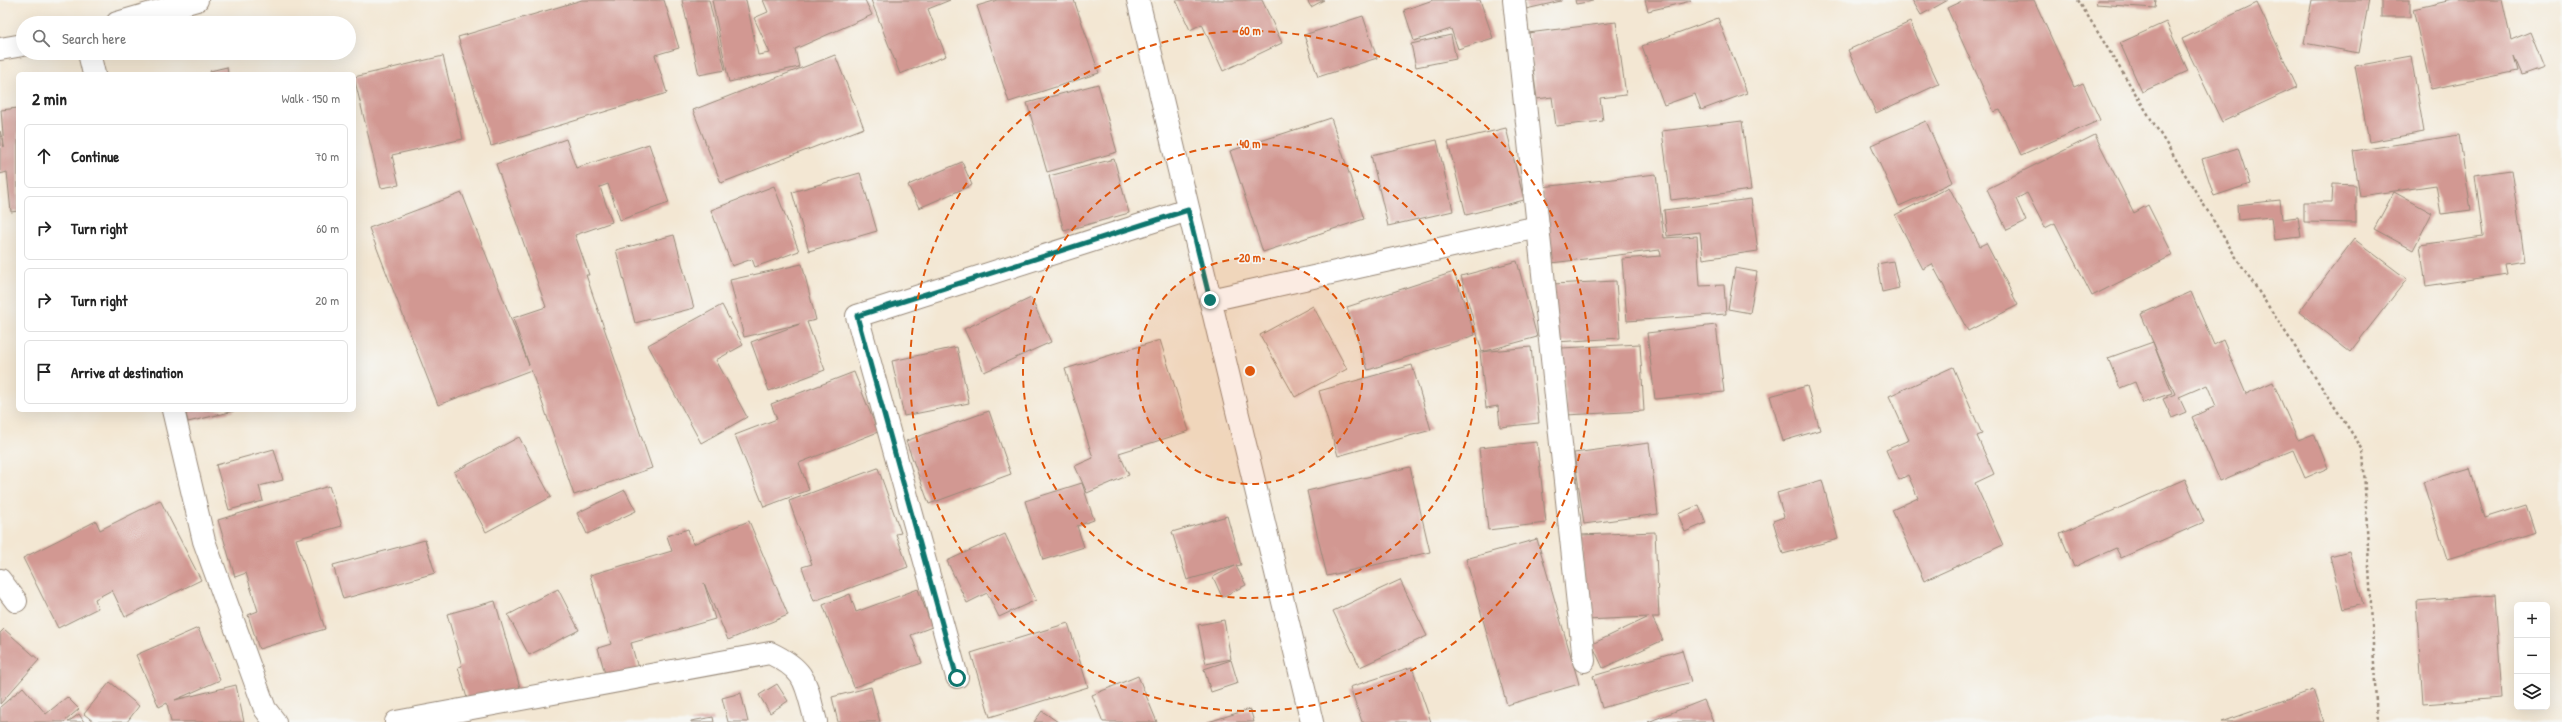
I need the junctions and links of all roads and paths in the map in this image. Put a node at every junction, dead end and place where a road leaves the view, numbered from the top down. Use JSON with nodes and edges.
{"nodes":[{"id":1,"x":198,"y":0,"type":"edge"},
{"id":2,"x":1138,"y":0,"type":"edge"},
{"id":3,"x":1514,"y":0,"type":"edge"},
{"id":4,"x":2078,"y":0,"type":"edge"},
{"id":5,"x":142,"y":16,"type":"edge"},
{"id":6,"x":16,"y":46,"type":"edge"},
{"id":7,"x":0,"y":49,"type":"edge"},
{"id":8,"x":91,"y":60,"type":"edge"},
{"id":9,"x":94,"y":72,"type":"edge"},
{"id":10,"x":1188,"y":210,"type":"junction"},
{"id":11,"x":1538,"y":227,"type":"junction"},
{"id":12,"x":1210,"y":300,"type":"junction"},
{"id":13,"x":173,"y":412,"type":"edge"},
{"id":14,"x":0,"y":580,"type":"edge"},
{"id":15,"x":16,"y":601,"type":"dead end"},
{"id":16,"x":1584,"y":661,"type":"dead end"},
{"id":17,"x":957,"y":678,"type":"dead end"},
{"id":18,"x":275,"y":722,"type":"edge"},
{"id":19,"x":396,"y":722,"type":"edge"},
{"id":20,"x":816,"y":722,"type":"edge"},
{"id":21,"x":1312,"y":722,"type":"edge"},
{"id":22,"x":2377,"y":722,"type":"edge"}],
"edges":[{"from":1,"to":5,"type":"street"},
{"from":2,"to":10,"type":"street"},
{"from":3,"to":11,"type":"street"},
{"from":4,"to":22,"type":"path"},
{"from":6,"to":7,"type":"street"},
{"from":8,"to":9,"type":"street"},
{"from":10,"to":12,"type":"street"},
{"from":10,"to":17,"type":"street"},
{"from":11,"to":12,"type":"street"},
{"from":11,"to":16,"type":"street"},
{"from":12,"to":21,"type":"street"},
{"from":13,"to":18,"type":"street"},
{"from":14,"to":15,"type":"street"},
{"from":19,"to":20,"type":"street"}]}
